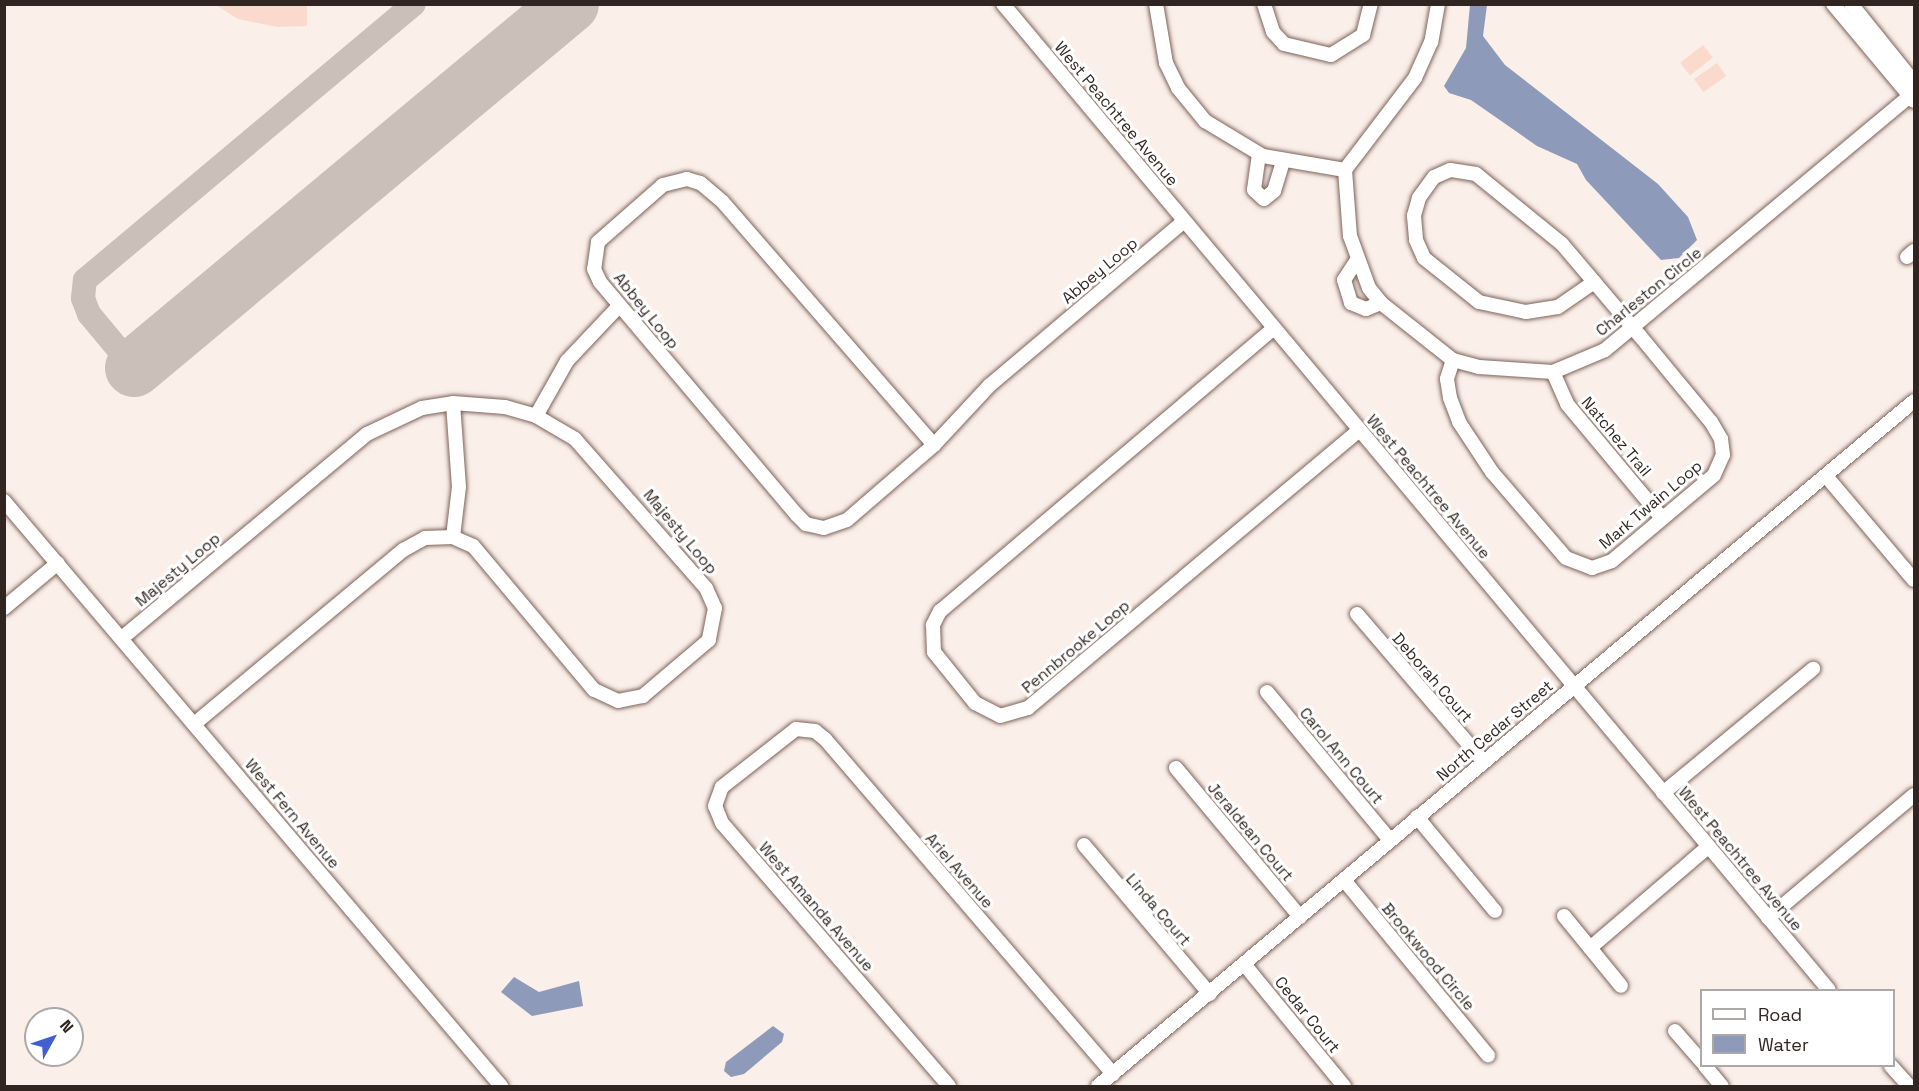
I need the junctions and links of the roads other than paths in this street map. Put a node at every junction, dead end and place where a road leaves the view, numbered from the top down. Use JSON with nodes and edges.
{"nodes":[{"id":1,"x":1003,"y":4,"type":"edge"},
{"id":2,"x":1156,"y":4,"type":"edge"},
{"id":3,"x":1264,"y":4,"type":"edge"},
{"id":4,"x":1371,"y":4,"type":"edge"},
{"id":5,"x":1438,"y":4,"type":"edge"},
{"id":6,"x":1833,"y":4,"type":"edge"},
{"id":7,"x":1851,"y":4,"type":"edge"},
{"id":8,"x":1914,"y":93,"type":"edge"},
{"id":9,"x":1259,"y":154,"type":"junction"},
{"id":10,"x":1283,"y":162,"type":"junction"},
{"id":11,"x":1345,"y":170,"type":"junction"},
{"id":12,"x":1184,"y":221,"type":"junction"},
{"id":13,"x":1357,"y":260,"type":"junction"},
{"id":14,"x":1594,"y":282,"type":"junction"},
{"id":15,"x":1381,"y":303,"type":"junction"},
{"id":16,"x":619,"y":306,"type":"junction"},
{"id":17,"x":1274,"y":328,"type":"junction"},
{"id":18,"x":1634,"y":329,"type":"junction"},
{"id":19,"x":1453,"y":360,"type":"junction"},
{"id":20,"x":1553,"y":372,"type":"junction"},
{"id":21,"x":1914,"y":401,"type":"edge"},
{"id":22,"x":453,"y":404,"type":"junction"},
{"id":23,"x":536,"y":416,"type":"junction"},
{"id":24,"x":1359,"y":430,"type":"junction"},
{"id":25,"x":934,"y":445,"type":"junction"},
{"id":26,"x":1826,"y":476,"type":"junction"},
{"id":27,"x":4,"y":501,"type":"edge"},
{"id":28,"x":1662,"y":518,"type":"junction"},
{"id":29,"x":453,"y":537,"type":"junction"},
{"id":30,"x":58,"y":563,"type":"junction"},
{"id":31,"x":1914,"y":580,"type":"edge"},
{"id":32,"x":4,"y":608,"type":"edge"},
{"id":33,"x":1357,"y":614,"type":"dead end"},
{"id":34,"x":122,"y":638,"type":"junction"},
{"id":35,"x":1813,"y":669,"type":"dead end"},
{"id":36,"x":1574,"y":687,"type":"junction"},
{"id":37,"x":1267,"y":692,"type":"dead end"},
{"id":38,"x":194,"y":724,"type":"junction"},
{"id":39,"x":767,"y":750,"type":"joint"},
{"id":40,"x":1483,"y":761,"type":"junction"},
{"id":41,"x":1176,"y":768,"type":"dead end"},
{"id":42,"x":1663,"y":793,"type":"junction"},
{"id":43,"x":1914,"y":795,"type":"edge"},
{"id":44,"x":1417,"y":817,"type":"junction"},
{"id":45,"x":1390,"y":840,"type":"junction"},
{"id":46,"x":1084,"y":845,"type":"dead end"},
{"id":47,"x":1708,"y":847,"type":"junction"},
{"id":48,"x":1344,"y":880,"type":"junction"},
{"id":49,"x":1495,"y":912,"type":"dead end"},
{"id":50,"x":1564,"y":916,"type":"dead end"},
{"id":51,"x":1300,"y":917,"type":"junction"},
{"id":52,"x":1768,"y":918,"type":"junction"},
{"id":53,"x":1590,"y":948,"type":"junction"},
{"id":54,"x":1244,"y":964,"type":"junction"},
{"id":55,"x":1621,"y":986,"type":"dead end"},
{"id":56,"x":1828,"y":989,"type":"edge"},
{"id":57,"x":1210,"y":994,"type":"junction"},
{"id":58,"x":1675,"y":1031,"type":"dead end"},
{"id":59,"x":1488,"y":1055,"type":"dead end"},
{"id":60,"x":1700,"y":1061,"type":"edge"},
{"id":61,"x":1707,"y":1067,"type":"edge"},
{"id":62,"x":1894,"y":1067,"type":"edge"},
{"id":63,"x":1113,"y":1074,"type":"junction"},
{"id":64,"x":501,"y":1086,"type":"edge"},
{"id":65,"x":948,"y":1086,"type":"edge"},
{"id":66,"x":1098,"y":1086,"type":"edge"},
{"id":67,"x":1344,"y":1086,"type":"edge"},
{"id":68,"x":1722,"y":1086,"type":"edge"},
{"id":69,"x":1909,"y":1086,"type":"edge"}],
"edges":[{"from":1,"to":12,"type":"street","name":"West Peachtree Avenue"},
{"from":2,"to":9,"type":"street"},
{"from":3,"to":4,"type":"street"},
{"from":5,"to":11,"type":"street"},
{"from":6,"to":8,"type":"street"},
{"from":7,"to":8,"type":"street"},
{"from":8,"to":18,"type":"street","name":"Charleston Circle"},
{"from":9,"to":10,"type":"street"},
{"from":9,"to":10,"type":"street"},
{"from":10,"to":11,"type":"street"},
{"from":11,"to":13,"type":"street","name":"Charleston Circle"},
{"from":12,"to":17,"type":"street","name":"West Peachtree Avenue"},
{"from":12,"to":25,"type":"street","name":"Abbey Loop"},
{"from":13,"to":15,"type":"street","name":"Charleston Circle"},
{"from":13,"to":15,"type":"street"},
{"from":14,"to":14,"type":"street","name":"Mark Twain Loop"},
{"from":14,"to":18,"type":"street","name":"Mark Twain Loop"},
{"from":15,"to":19,"type":"street","name":"Charleston Circle"},
{"from":16,"to":23,"type":"street"},
{"from":16,"to":25,"type":"street","name":"Abbey Loop"},
{"from":16,"to":25,"type":"street","name":"Abbey Loop"},
{"from":17,"to":24,"type":"street","name":"West Peachtree Avenue"},
{"from":17,"to":24,"type":"street","name":"Pennbrooke Loop"},
{"from":18,"to":20,"type":"street","name":"Charleston Circle"},
{"from":18,"to":28,"type":"street","name":"Mark Twain Loop"},
{"from":19,"to":20,"type":"street","name":"Charleston Circle"},
{"from":19,"to":28,"type":"street","name":"Mark Twain Loop"},
{"from":20,"to":28,"type":"street","name":"Natchez Trail"},
{"from":21,"to":26,"type":"street","name":"North Cedar Street"},
{"from":22,"to":23,"type":"street","name":"Majesty Loop"},
{"from":22,"to":29,"type":"street"},
{"from":22,"to":34,"type":"street","name":"Majesty Loop"},
{"from":23,"to":29,"type":"street","name":"Majesty Loop"},
{"from":24,"to":36,"type":"street","name":"West Peachtree Avenue"},
{"from":26,"to":31,"type":"street"},
{"from":26,"to":36,"type":"street","name":"North Cedar Street"},
{"from":27,"to":30,"type":"street","name":"West Fern Avenue"},
{"from":29,"to":38,"type":"street"},
{"from":30,"to":32,"type":"street"},
{"from":30,"to":34,"type":"street","name":"West Fern Avenue"},
{"from":33,"to":40,"type":"street","name":"Deborah Court"},
{"from":34,"to":38,"type":"street","name":"West Fern Avenue"},
{"from":35,"to":42,"type":"street"},
{"from":36,"to":40,"type":"street","name":"North Cedar Street"},
{"from":36,"to":42,"type":"street","name":"West Peachtree Avenue"},
{"from":37,"to":45,"type":"street","name":"Carol Ann Court"},
{"from":38,"to":64,"type":"street","name":"West Fern Avenue"},
{"from":39,"to":63,"type":"street","name":"Ariel Avenue"},
{"from":39,"to":65,"type":"street","name":"West Amanda Avenue"},
{"from":40,"to":44,"type":"street","name":"North Cedar Street"},
{"from":41,"to":51,"type":"street","name":"Jeraldean Court"},
{"from":42,"to":47,"type":"street","name":"West Peachtree Avenue"},
{"from":43,"to":52,"type":"street"},
{"from":44,"to":45,"type":"street","name":"North Cedar Street"},
{"from":44,"to":49,"type":"street"},
{"from":45,"to":48,"type":"street","name":"North Cedar Street"},
{"from":46,"to":57,"type":"street","name":"Linda Court"},
{"from":47,"to":52,"type":"street","name":"West Peachtree Avenue"},
{"from":47,"to":53,"type":"street"},
{"from":48,"to":51,"type":"street","name":"North Cedar Street"},
{"from":48,"to":59,"type":"street","name":"Brookwood Circle"},
{"from":50,"to":53,"type":"street"},
{"from":51,"to":54,"type":"street","name":"North Cedar Street"},
{"from":52,"to":56,"type":"street","name":"West Peachtree Avenue"},
{"from":53,"to":55,"type":"street"},
{"from":54,"to":57,"type":"street","name":"North Cedar Street"},
{"from":54,"to":67,"type":"street","name":"Cedar Court"},
{"from":57,"to":63,"type":"street","name":"North Cedar Street"},
{"from":58,"to":60,"type":"street"},
{"from":61,"to":68,"type":"street"},
{"from":62,"to":69,"type":"street"},
{"from":63,"to":66,"type":"street","name":"North Cedar Street"}]}
